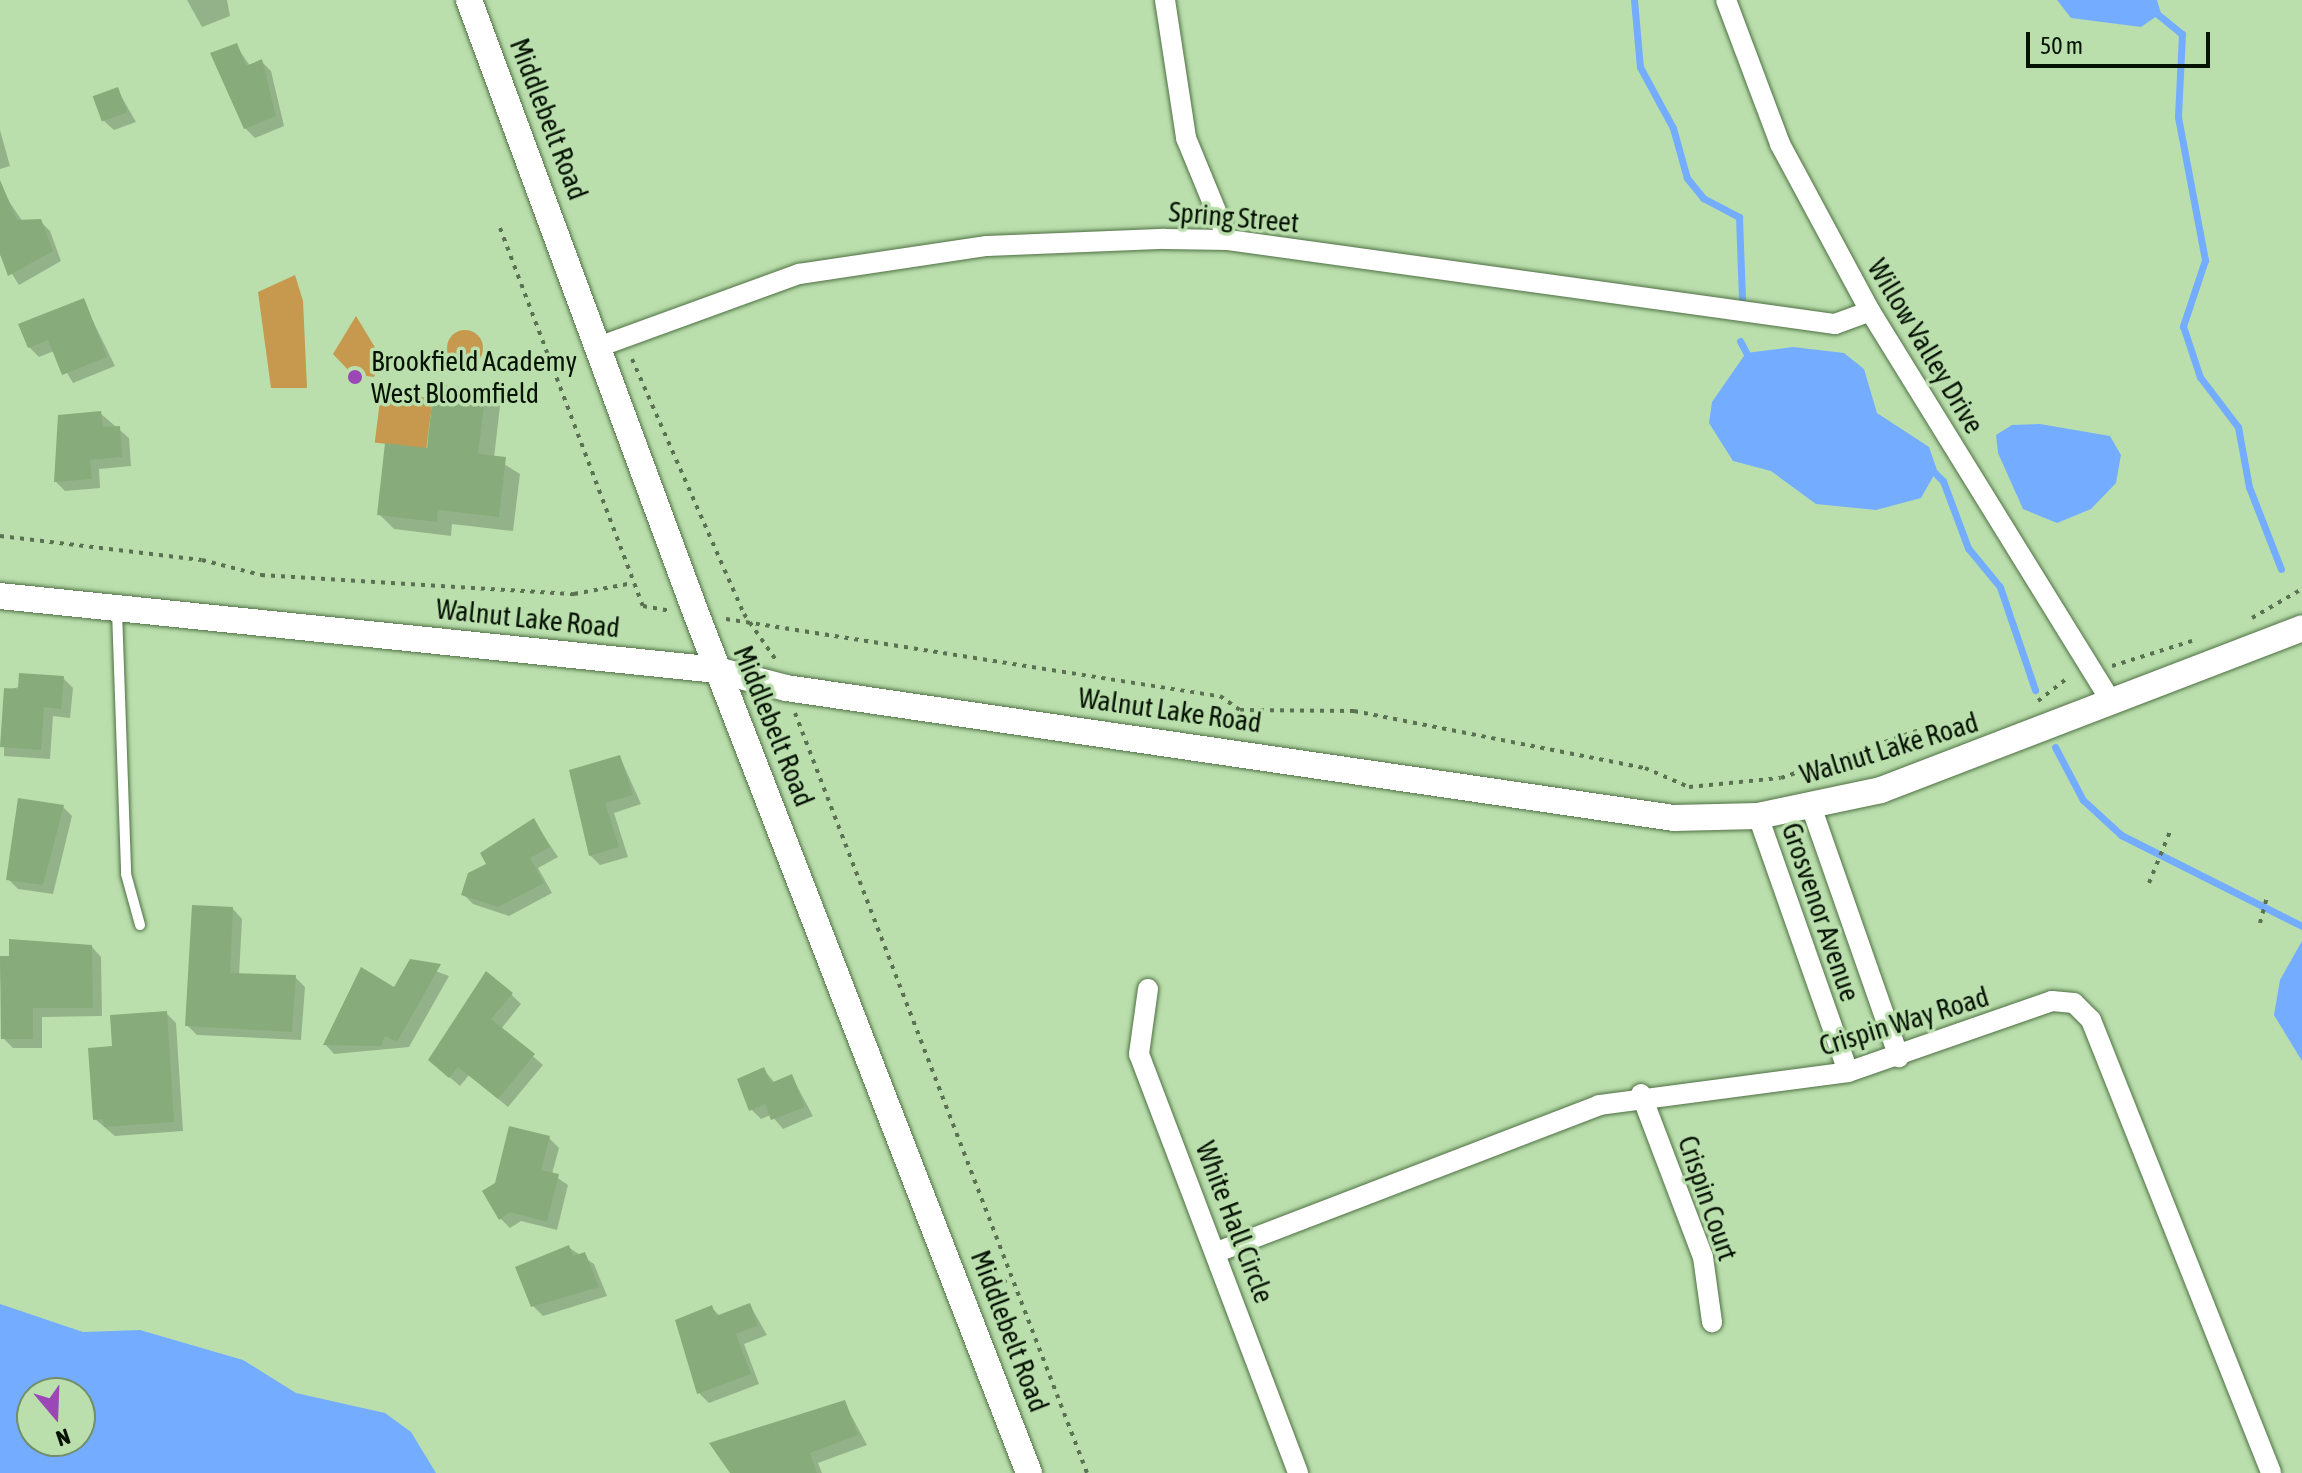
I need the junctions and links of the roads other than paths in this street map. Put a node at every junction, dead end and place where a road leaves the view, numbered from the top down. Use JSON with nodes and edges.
{"nodes":[{"id":1,"x":469,"y":0,"type":"edge"},
{"id":2,"x":1165,"y":0,"type":"edge"},
{"id":3,"x":1726,"y":0,"type":"edge"},
{"id":4,"x":1228,"y":240,"type":"junction"},
{"id":5,"x":1870,"y":311,"type":"junction"},
{"id":6,"x":612,"y":342,"type":"junction"},
{"id":7,"x":0,"y":596,"type":"edge"},
{"id":8,"x":117,"y":609,"type":"junction"},
{"id":9,"x":2302,"y":628,"type":"edge"},
{"id":10,"x":717,"y":670,"type":"junction"},
{"id":11,"x":2112,"y":703,"type":"junction"},
{"id":12,"x":1812,"y":809,"type":"junction"},
{"id":13,"x":1758,"y":816,"type":"junction"},
{"id":14,"x":140,"y":925,"type":"dead end"},
{"id":15,"x":1148,"y":989,"type":"dead end"},
{"id":16,"x":1899,"y":1057,"type":"junction"},
{"id":17,"x":1848,"y":1072,"type":"junction"},
{"id":18,"x":1641,"y":1094,"type":"junction"},
{"id":19,"x":1217,"y":1252,"type":"junction"},
{"id":20,"x":1712,"y":1322,"type":"dead end"},
{"id":21,"x":1029,"y":1473,"type":"edge"},
{"id":22,"x":1298,"y":1473,"type":"edge"},
{"id":23,"x":2271,"y":1473,"type":"edge"}],
"edges":[{"from":1,"to":6,"type":"street","name":"Middlebelt Road"},
{"from":2,"to":4,"type":"street"},
{"from":3,"to":5,"type":"street","name":"Willow Valley Drive"},
{"from":4,"to":5,"type":"street","name":"Spring Street"},
{"from":4,"to":6,"type":"street","name":"Spring Street"},
{"from":5,"to":11,"type":"street","name":"Willow Valley Drive"},
{"from":6,"to":10,"type":"street","name":"Middlebelt Road"},
{"from":7,"to":8,"type":"street","name":"Walnut Lake Road"},
{"from":8,"to":10,"type":"street","name":"Walnut Lake Road"},
{"from":8,"to":14,"type":"lane"},
{"from":9,"to":11,"type":"street","name":"Walnut Lake Road"},
{"from":10,"to":13,"type":"street","name":"Walnut Lake Road"},
{"from":10,"to":21,"type":"street","name":"Middlebelt Road"},
{"from":11,"to":12,"type":"street","name":"Walnut Lake Road"},
{"from":12,"to":13,"type":"street","name":"Walnut Lake Road"},
{"from":12,"to":16,"type":"street","name":"Grosvenor Avenue"},
{"from":13,"to":17,"type":"street","name":"Grosvenor Avenue"},
{"from":15,"to":19,"type":"street","name":"White Hall Circle"},
{"from":16,"to":17,"type":"street","name":"Crispin Way Road"},
{"from":16,"to":23,"type":"street","name":"Crispin Way Road"},
{"from":17,"to":18,"type":"street","name":"Crispin Way Road"},
{"from":18,"to":19,"type":"street","name":"Crispin Way Road"},
{"from":18,"to":20,"type":"street","name":"Crispin Court"},
{"from":19,"to":22,"type":"street","name":"White Hall Circle"}]}
